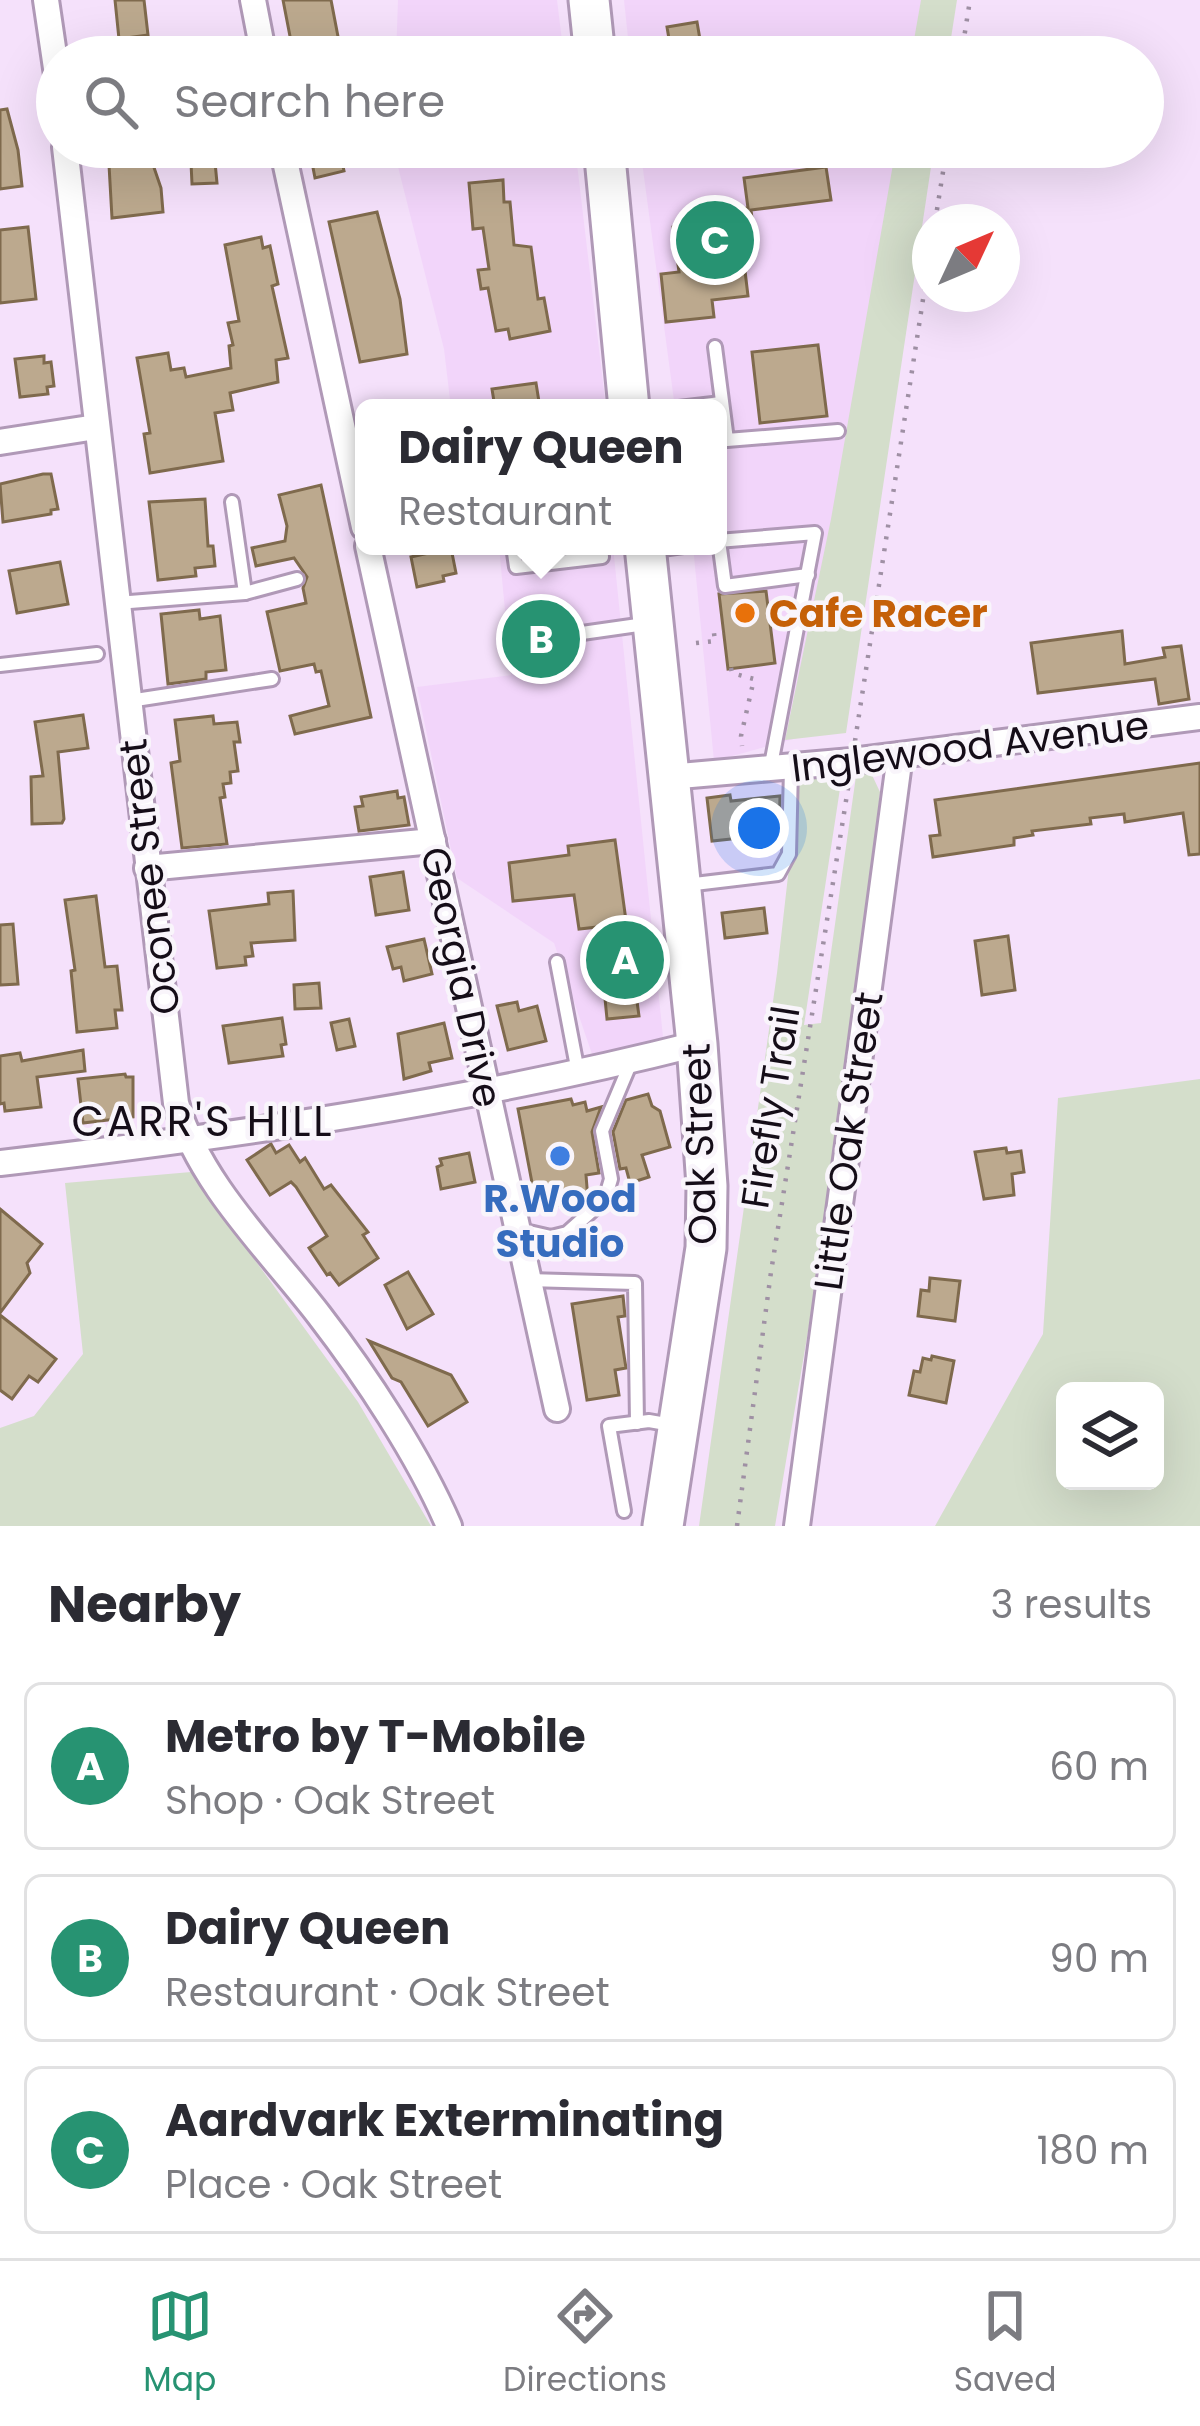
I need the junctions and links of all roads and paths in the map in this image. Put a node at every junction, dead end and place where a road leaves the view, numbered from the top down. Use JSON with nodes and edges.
{"nodes":[{"id":1,"x":46,"y":0,"type":"edge"},
{"id":2,"x":253,"y":0,"type":"edge"},
{"id":3,"x":589,"y":0,"type":"edge"},
{"id":4,"x":970,"y":0,"type":"edge"},
{"id":5,"x":51,"y":36,"type":"edge"},
{"id":6,"x":260,"y":36,"type":"edge"},
{"id":7,"x":593,"y":36,"type":"edge"},
{"id":8,"x":965,"y":36,"type":"edge"},
{"id":9,"x":67,"y":168,"type":"edge"},
{"id":10,"x":287,"y":168,"type":"edge"},
{"id":11,"x":606,"y":168,"type":"edge"},
{"id":12,"x":944,"y":168,"type":"edge"},
{"id":13,"x":938,"y":204,"type":"edge"},
{"id":14,"x":921,"y":312,"type":"edge"},
{"id":15,"x":715,"y":347,"type":"dead end"},
{"id":16,"x":628,"y":399,"type":"edge"},
{"id":17,"x":721,"y":399,"type":"edge"},
{"id":18,"x":96,"y":427,"type":"junction"},
{"id":19,"x":838,"y":431,"type":"dead end"},
{"id":20,"x":727,"y":440,"type":"edge"},
{"id":21,"x":0,"y":442,"type":"edge"},
{"id":22,"x":355,"y":484,"type":"edge"},
{"id":23,"x":232,"y":502,"type":"dead end"},
{"id":24,"x":727,"y":540,"type":"edge"},
{"id":25,"x":370,"y":555,"type":"edge"},
{"id":26,"x":514,"y":555,"type":"edge"},
{"id":27,"x":602,"y":555,"type":"edge"},
{"id":28,"x":657,"y":555,"type":"edge"},
{"id":29,"x":720,"y":555,"type":"edge"},
{"id":30,"x":808,"y":575,"type":"junction"},
{"id":31,"x":297,"y":579,"type":"dead end"},
{"id":32,"x":245,"y":593,"type":"junction"},
{"id":33,"x":117,"y":603,"type":"junction"},
{"id":34,"x":652,"y":623,"type":"junction"},
{"id":35,"x":723,"y":632,"type":"dead end"},
{"id":36,"x":575,"y":634,"type":"dead end"},
{"id":37,"x":696,"y":643,"type":"dead end"},
{"id":38,"x":97,"y":654,"type":"dead end"},
{"id":39,"x":0,"y":665,"type":"edge"},
{"id":40,"x":731,"y":668,"type":"dead end"},
{"id":41,"x":272,"y":680,"type":"dead end"},
{"id":42,"x":128,"y":702,"type":"junction"},
{"id":43,"x":1200,"y":717,"type":"edge"},
{"id":44,"x":854,"y":749,"type":"dead end"},
{"id":45,"x":743,"y":750,"type":"dead end"},
{"id":46,"x":900,"y":755,"type":"junction"},
{"id":47,"x":781,"y":769,"type":"junction"},
{"id":48,"x":851,"y":770,"type":"dead end"},
{"id":49,"x":668,"y":777,"type":"junction"},
{"id":50,"x":434,"y":841,"type":"junction"},
{"id":51,"x":147,"y":868,"type":"junction"},
{"id":52,"x":679,"y":885,"type":"junction"},
{"id":53,"x":556,"y":962,"type":"dead end"},
{"id":54,"x":697,"y":1045,"type":"junction"},
{"id":55,"x":631,"y":1061,"type":"junction"},
{"id":56,"x":578,"y":1072,"type":"junction"},
{"id":57,"x":486,"y":1090,"type":"junction"},
{"id":58,"x":192,"y":1141,"type":"junction"},
{"id":59,"x":0,"y":1162,"type":"edge"},
{"id":60,"x":516,"y":1229,"type":"junction"},
{"id":61,"x":527,"y":1280,"type":"junction"},
{"id":62,"x":557,"y":1409,"type":"dead end"},
{"id":63,"x":637,"y":1423,"type":"junction"},
{"id":64,"x":679,"y":1426,"type":"junction"},
{"id":65,"x":624,"y":1511,"type":"dead end"},
{"id":66,"x":449,"y":1526,"type":"edge"},
{"id":67,"x":663,"y":1526,"type":"edge"},
{"id":68,"x":737,"y":1526,"type":"edge"},
{"id":69,"x":797,"y":1526,"type":"edge"}],
"edges":[{"from":1,"to":5,"type":"street"},
{"from":2,"to":6,"type":"street"},
{"from":3,"to":7,"type":"main road"},
{"from":4,"to":8,"type":"path"},
{"from":9,"to":18,"type":"street","name":"Oconee Street"},
{"from":10,"to":22,"type":"street"},
{"from":11,"to":16,"type":"main road"},
{"from":12,"to":13,"type":"path"},
{"from":14,"to":44,"type":"path"},
{"from":15,"to":17,"type":"lane"},
{"from":18,"to":21,"type":"street"},
{"from":18,"to":33,"type":"street","name":"Oconee Street"},
{"from":19,"to":20,"type":"lane"},
{"from":23,"to":32,"type":"lane"},
{"from":24,"to":30,"type":"lane"},
{"from":25,"to":50,"type":"street","name":"Georgia Drive"},
{"from":26,"to":27,"type":"lane"},
{"from":28,"to":34,"type":"main road","name":"Oak Street"},
{"from":29,"to":30,"type":"lane"},
{"from":30,"to":47,"type":"lane"},
{"from":31,"to":32,"type":"lane"},
{"from":32,"to":33,"type":"lane"},
{"from":33,"to":42,"type":"street","name":"Oconee Street"},
{"from":34,"to":36,"type":"lane"},
{"from":34,"to":49,"type":"main road","name":"Oak Street"},
{"from":35,"to":37,"type":"path"},
{"from":38,"to":39,"type":"lane"},
{"from":40,"to":45,"type":"path"},
{"from":41,"to":42,"type":"lane"},
{"from":42,"to":51,"type":"street","name":"Oconee Street"},
{"from":43,"to":46,"type":"street","name":"Inglewood Avenue"},
{"from":46,"to":47,"type":"street","name":"Inglewood Avenue"},
{"from":46,"to":69,"type":"street","name":"Little Oak Street"},
{"from":47,"to":49,"type":"street","name":"Inglewood Avenue"},
{"from":47,"to":52,"type":"lane"},
{"from":48,"to":68,"type":"path","name":"Firefly Trail"},
{"from":49,"to":52,"type":"main road","name":"Oak Street"},
{"from":50,"to":51,"type":"street"},
{"from":50,"to":57,"type":"street","name":"Georgia Drive"},
{"from":51,"to":58,"type":"street","name":"Oconee Street"},
{"from":52,"to":54,"type":"main road","name":"Oak Street"},
{"from":53,"to":56,"type":"lane"},
{"from":54,"to":55,"type":"street"},
{"from":54,"to":64,"type":"main road","name":"Oak Street"},
{"from":55,"to":56,"type":"street"},
{"from":55,"to":60,"type":"lane"},
{"from":56,"to":57,"type":"street"},
{"from":57,"to":58,"type":"street"},
{"from":57,"to":60,"type":"street","name":"Georgia Drive"},
{"from":58,"to":59,"type":"street"},
{"from":58,"to":66,"type":"street","name":"Oconee Street"},
{"from":60,"to":61,"type":"street","name":"Georgia Drive"},
{"from":61,"to":62,"type":"street","name":"Georgia Drive"},
{"from":61,"to":63,"type":"lane"},
{"from":63,"to":64,"type":"lane"},
{"from":63,"to":65,"type":"lane"},
{"from":64,"to":67,"type":"main road","name":"Oak Street"}]}
